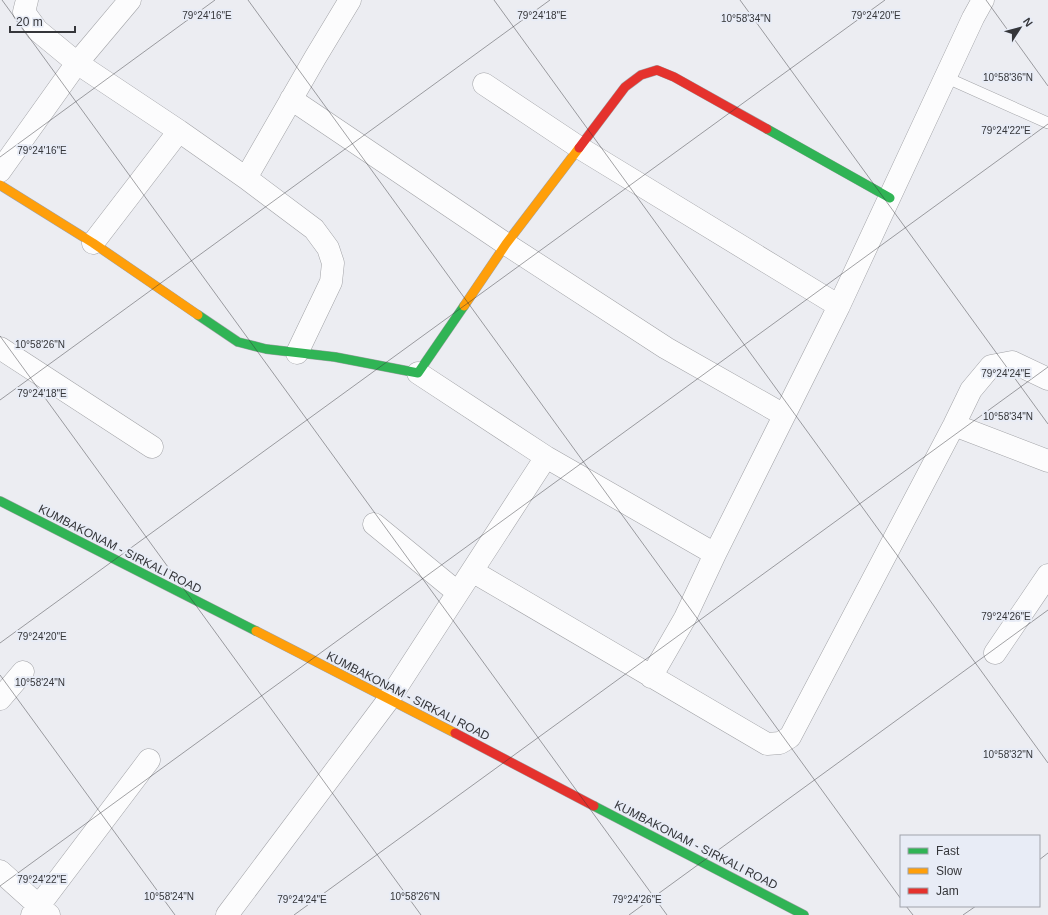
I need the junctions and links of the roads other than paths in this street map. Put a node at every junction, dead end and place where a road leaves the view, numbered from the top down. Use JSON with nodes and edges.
{"nodes":[{"id":1,"x":27,"y":0,"type":"edge"},
{"id":2,"x":130,"y":0,"type":"edge"},
{"id":3,"x":350,"y":0,"type":"edge"},
{"id":4,"x":983,"y":0,"type":"edge"},
{"id":5,"x":77,"y":63,"type":"junction"},
{"id":6,"x":945,"y":77,"type":"junction"},
{"id":7,"x":484,"y":84,"type":"dead end"},
{"id":8,"x":291,"y":100,"type":"junction"},
{"id":9,"x":1048,"y":123,"type":"edge"},
{"id":10,"x":179,"y":131,"type":"junction"},
{"id":11,"x":580,"y":148,"type":"junction"},
{"id":12,"x":0,"y":171,"type":"edge"},
{"id":13,"x":246,"y":178,"type":"junction"},
{"id":14,"x":0,"y":185,"type":"edge"},
{"id":15,"x":890,"y":198,"type":"junction"},
{"id":16,"x":93,"y":243,"type":"junction"},
{"id":17,"x":506,"y":244,"type":"junction"},
{"id":18,"x":839,"y":306,"type":"junction"},
{"id":19,"x":0,"y":348,"type":"edge"},
{"id":20,"x":297,"y":353,"type":"junction"},
{"id":21,"x":418,"y":372,"type":"junction"},
{"id":22,"x":1048,"y":379,"type":"edge"},
{"id":23,"x":784,"y":415,"type":"junction"},
{"id":24,"x":954,"y":425,"type":"junction"},
{"id":25,"x":152,"y":447,"type":"dead end"},
{"id":26,"x":546,"y":457,"type":"junction"},
{"id":27,"x":1048,"y":462,"type":"edge"},
{"id":28,"x":0,"y":501,"type":"edge"},
{"id":29,"x":374,"y":524,"type":"dead end"},
{"id":30,"x":715,"y":554,"type":"junction"},
{"id":31,"x":472,"y":571,"type":"junction"},
{"id":32,"x":1048,"y":575,"type":"edge"},
{"id":33,"x":457,"y":592,"type":"junction"},
{"id":34,"x":995,"y":653,"type":"dead end"},
{"id":35,"x":23,"y":672,"type":"dead end"},
{"id":36,"x":651,"y":677,"type":"junction"},
{"id":37,"x":0,"y":699,"type":"edge"},
{"id":38,"x":389,"y":699,"type":"junction"},
{"id":39,"x":149,"y":760,"type":"dead end"},
{"id":40,"x":0,"y":871,"type":"edge"},
{"id":41,"x":40,"y":912,"type":"edge"},
{"id":42,"x":227,"y":915,"type":"edge"},
{"id":43,"x":804,"y":915,"type":"edge"}],
"edges":[{"from":1,"to":5,"type":"street"},
{"from":2,"to":5,"type":"street"},
{"from":3,"to":8,"type":"street"},
{"from":4,"to":6,"type":"street"},
{"from":5,"to":10,"type":"street"},
{"from":5,"to":12,"type":"street"},
{"from":6,"to":9,"type":"lane"},
{"from":6,"to":15,"type":"street"},
{"from":7,"to":11,"type":"street"},
{"from":8,"to":13,"type":"street"},
{"from":8,"to":17,"type":"street"},
{"from":10,"to":13,"type":"street"},
{"from":10,"to":16,"type":"street"},
{"from":11,"to":15,"type":"main road"},
{"from":11,"to":17,"type":"main road"},
{"from":11,"to":18,"type":"street"},
{"from":13,"to":20,"type":"street"},
{"from":14,"to":16,"type":"main road"},
{"from":15,"to":18,"type":"street"},
{"from":16,"to":20,"type":"main road"},
{"from":17,"to":21,"type":"main road"},
{"from":17,"to":23,"type":"street"},
{"from":18,"to":23,"type":"street"},
{"from":19,"to":25,"type":"street"},
{"from":20,"to":21,"type":"main road"},
{"from":21,"to":26,"type":"street"},
{"from":22,"to":24,"type":"street"},
{"from":23,"to":30,"type":"street"},
{"from":24,"to":27,"type":"street"},
{"from":24,"to":36,"type":"street"},
{"from":26,"to":30,"type":"street"},
{"from":26,"to":31,"type":"street"},
{"from":28,"to":38,"type":"main road","name":"KUMBAKONAM - SIRKALI ROAD"},
{"from":29,"to":33,"type":"street"},
{"from":30,"to":36,"type":"street"},
{"from":31,"to":33,"type":"street"},
{"from":31,"to":36,"type":"street"},
{"from":32,"to":34,"type":"street"},
{"from":33,"to":38,"type":"street"},
{"from":35,"to":37,"type":"street"},
{"from":38,"to":42,"type":"street"},
{"from":38,"to":43,"type":"main road","name":"KUMBAKONAM - SIRKALI ROAD"},
{"from":39,"to":41,"type":"street"},
{"from":40,"to":41,"type":"street"}]}
